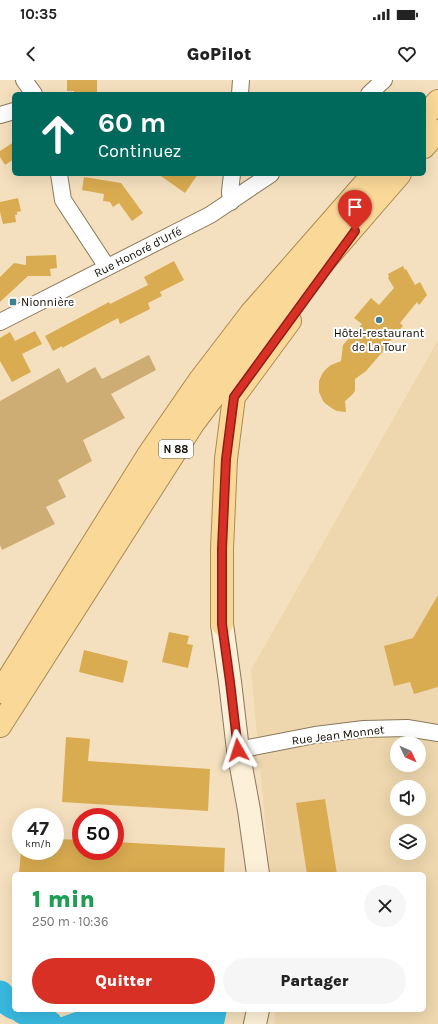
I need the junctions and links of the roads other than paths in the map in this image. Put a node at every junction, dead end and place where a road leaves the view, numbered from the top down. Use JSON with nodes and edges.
{"nodes":[{"id":1,"x":24,"y":80,"type":"edge"},
{"id":2,"x":241,"y":80,"type":"edge"},
{"id":3,"x":384,"y":80,"type":"edge"},
{"id":4,"x":33,"y":92,"type":"edge"},
{"id":5,"x":240,"y":92,"type":"edge"},
{"id":6,"x":371,"y":92,"type":"edge"},
{"id":7,"x":438,"y":101,"type":"edge"},
{"id":8,"x":12,"y":112,"type":"edge"},
{"id":9,"x":0,"y":115,"type":"edge"},
{"id":10,"x":426,"y":115,"type":"edge"},
{"id":11,"x":438,"y":131,"type":"edge"},
{"id":12,"x":426,"y":145,"type":"edge"},
{"id":13,"x":59,"y":176,"type":"edge"},
{"id":14,"x":232,"y":176,"type":"edge"},
{"id":15,"x":268,"y":176,"type":"edge"},
{"id":16,"x":372,"y":176,"type":"edge"},
{"id":17,"x":398,"y":176,"type":"edge"},
{"id":18,"x":382,"y":194,"type":"junction"},
{"id":19,"x":231,"y":202,"type":"junction"},
{"id":20,"x":107,"y":267,"type":"junction"},
{"id":21,"x":0,"y":322,"type":"edge"},
{"id":22,"x":222,"y":624,"type":"joint"},
{"id":23,"x":0,"y":692,"type":"edge"},
{"id":24,"x":0,"y":726,"type":"edge"},
{"id":25,"x":438,"y":734,"type":"edge"},
{"id":26,"x":238,"y":750,"type":"junction"},
{"id":27,"x":258,"y":872,"type":"edge"},
{"id":28,"x":258,"y":1012,"type":"edge"},
{"id":29,"x":255,"y":1024,"type":"edge"}],
"edges":[{"from":1,"to":4,"type":"street"},
{"from":2,"to":5,"type":"street"},
{"from":3,"to":6,"type":"street"},
{"from":7,"to":10,"type":"highway"},
{"from":8,"to":9,"type":"street"},
{"from":11,"to":12,"type":"highway"},
{"from":13,"to":20,"type":"street"},
{"from":14,"to":19,"type":"street"},
{"from":15,"to":19,"type":"street","name":"Rue Honoré d'Urfé"},
{"from":16,"to":23,"type":"highway","number":"N 88"},
{"from":17,"to":18,"type":"highway","number":"N 88"},
{"from":18,"to":22,"type":"highway"},
{"from":18,"to":24,"type":"highway","number":"N 88"},
{"from":19,"to":20,"type":"street","name":"Rue Honoré d'Urfé"},
{"from":20,"to":21,"type":"street","name":"Rue Honoré d'Urfé"},
{"from":22,"to":26,"type":"main road"},
{"from":25,"to":26,"type":"street","name":"Rue Jean Monnet"},
{"from":26,"to":27,"type":"main road"},
{"from":28,"to":29,"type":"main road"}]}
